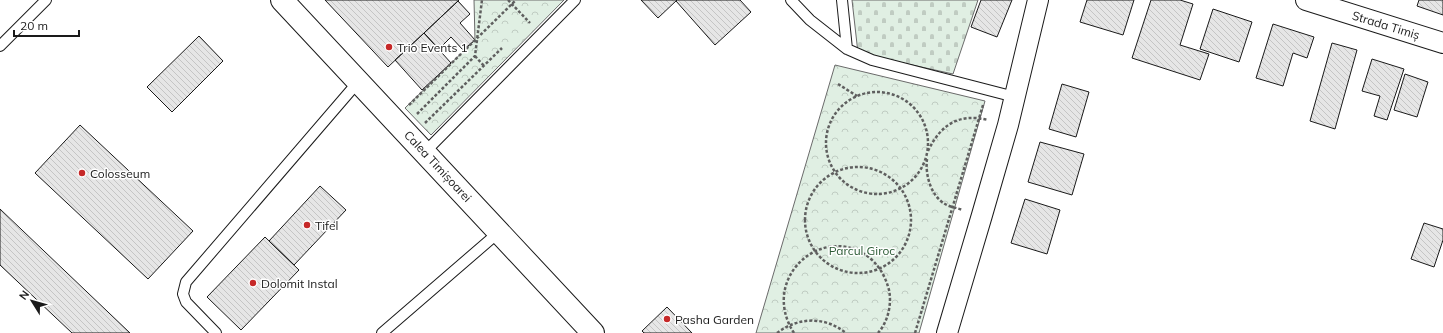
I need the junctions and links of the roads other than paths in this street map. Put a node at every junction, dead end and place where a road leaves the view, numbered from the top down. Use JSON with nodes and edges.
{"nodes":[{"id":1,"x":46,"y":0,"type":"edge"},
{"id":2,"x":282,"y":0,"type":"edge"},
{"id":3,"x":575,"y":0,"type":"edge"},
{"id":4,"x":791,"y":0,"type":"edge"},
{"id":5,"x":842,"y":0,"type":"edge"},
{"id":6,"x":1038,"y":0,"type":"edge"},
{"id":7,"x":1306,"y":0,"type":"edge"},
{"id":8,"x":1443,"y":43,"type":"edge"},
{"id":9,"x":0,"y":46,"type":"edge"},
{"id":10,"x":847,"y":49,"type":"junction"},
{"id":11,"x":358,"y":82,"type":"junction"},
{"id":12,"x":1015,"y":97,"type":"junction"},
{"id":13,"x":408,"y":134,"type":"junction"},
{"id":14,"x":499,"y":232,"type":"junction"},
{"id":15,"x":216,"y":333,"type":"edge"},
{"id":16,"x":382,"y":333,"type":"edge"},
{"id":17,"x":593,"y":333,"type":"edge"},
{"id":18,"x":947,"y":333,"type":"edge"}],
"edges":[{"from":1,"to":9,"type":"lane"},
{"from":2,"to":11,"type":"main road","name":"Calea Timișoarei"},
{"from":3,"to":13,"type":"lane"},
{"from":4,"to":10,"type":"lane"},
{"from":5,"to":10,"type":"lane"},
{"from":6,"to":12,"type":"street"},
{"from":7,"to":8,"type":"street","name":"Strada Timiș"},
{"from":10,"to":12,"type":"lane"},
{"from":11,"to":13,"type":"main road","name":"Calea Timișoarei"},
{"from":11,"to":15,"type":"lane"},
{"from":12,"to":18,"type":"street"},
{"from":13,"to":14,"type":"main road","name":"Calea Timișoarei"},
{"from":14,"to":16,"type":"lane"},
{"from":14,"to":17,"type":"main road","name":"Calea Timișoarei"}]}
